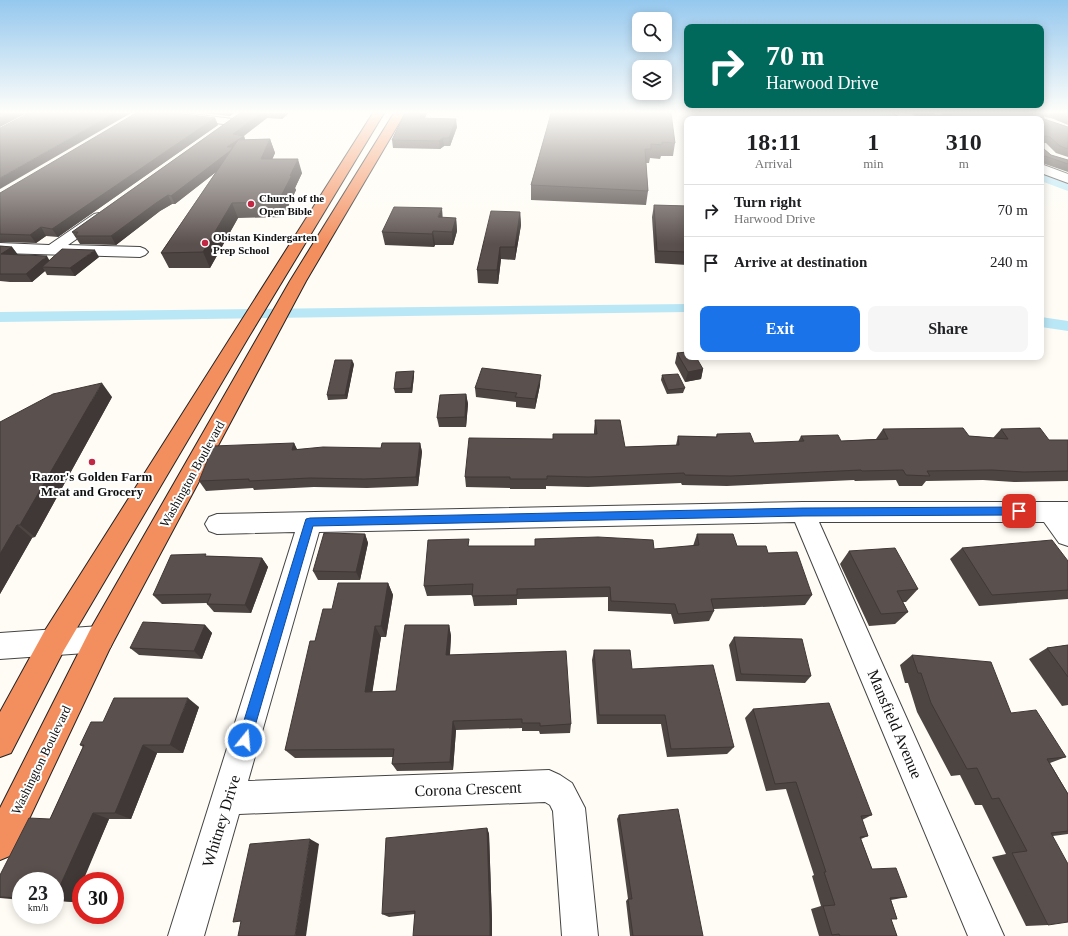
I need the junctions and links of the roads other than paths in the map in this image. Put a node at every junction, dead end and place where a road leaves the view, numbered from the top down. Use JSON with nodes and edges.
{"nodes":[{"id":1,"x":352,"y":157,"type":"edge"},
{"id":2,"x":373,"y":157,"type":"edge"},
{"id":3,"x":1044,"y":169,"type":"edge"},
{"id":4,"x":1068,"y":179,"type":"edge"},
{"id":5,"x":110,"y":209,"type":"edge"},
{"id":6,"x":0,"y":248,"type":"edge"},
{"id":7,"x":52,"y":250,"type":"junction"},
{"id":8,"x":140,"y":252,"type":"dead end"},
{"id":9,"x":1059,"y":511,"type":"edge"},
{"id":10,"x":803,"y":512,"type":"junction"},
{"id":11,"x":310,"y":522,"type":"junction"},
{"id":12,"x":217,"y":524,"type":"dead end"},
{"id":13,"x":1068,"y":536,"type":"edge"},
{"id":14,"x":100,"y":639,"type":"junction"},
{"id":15,"x":54,"y":641,"type":"junction"},
{"id":16,"x":0,"y":646,"type":"edge"},
{"id":17,"x":0,"y":742,"type":"edge"},
{"id":18,"x":227,"y":798,"type":"junction"},
{"id":19,"x":0,"y":843,"type":"edge"},
{"id":20,"x":186,"y":936,"type":"edge"},
{"id":21,"x":580,"y":936,"type":"edge"},
{"id":22,"x":986,"y":936,"type":"edge"}],
"edges":[{"from":1,"to":15,"type":"highway"},
{"from":2,"to":14,"type":"highway","name":"Washington Boulevard"},
{"from":3,"to":4,"type":"street"},
{"from":5,"to":7,"type":"street"},
{"from":6,"to":7,"type":"street"},
{"from":7,"to":8,"type":"street"},
{"from":9,"to":10,"type":"street"},
{"from":9,"to":13,"type":"street"},
{"from":10,"to":11,"type":"street"},
{"from":10,"to":22,"type":"street","name":"Mansfield Avenue"},
{"from":11,"to":12,"type":"street"},
{"from":11,"to":18,"type":"street","name":"Whitney Drive"},
{"from":14,"to":15,"type":"street"},
{"from":14,"to":19,"type":"highway","name":"Washington Boulevard"},
{"from":15,"to":16,"type":"street"},
{"from":15,"to":17,"type":"highway"},
{"from":18,"to":20,"type":"street","name":"Whitney Drive"},
{"from":18,"to":21,"type":"street","name":"Corona Crescent"}]}
